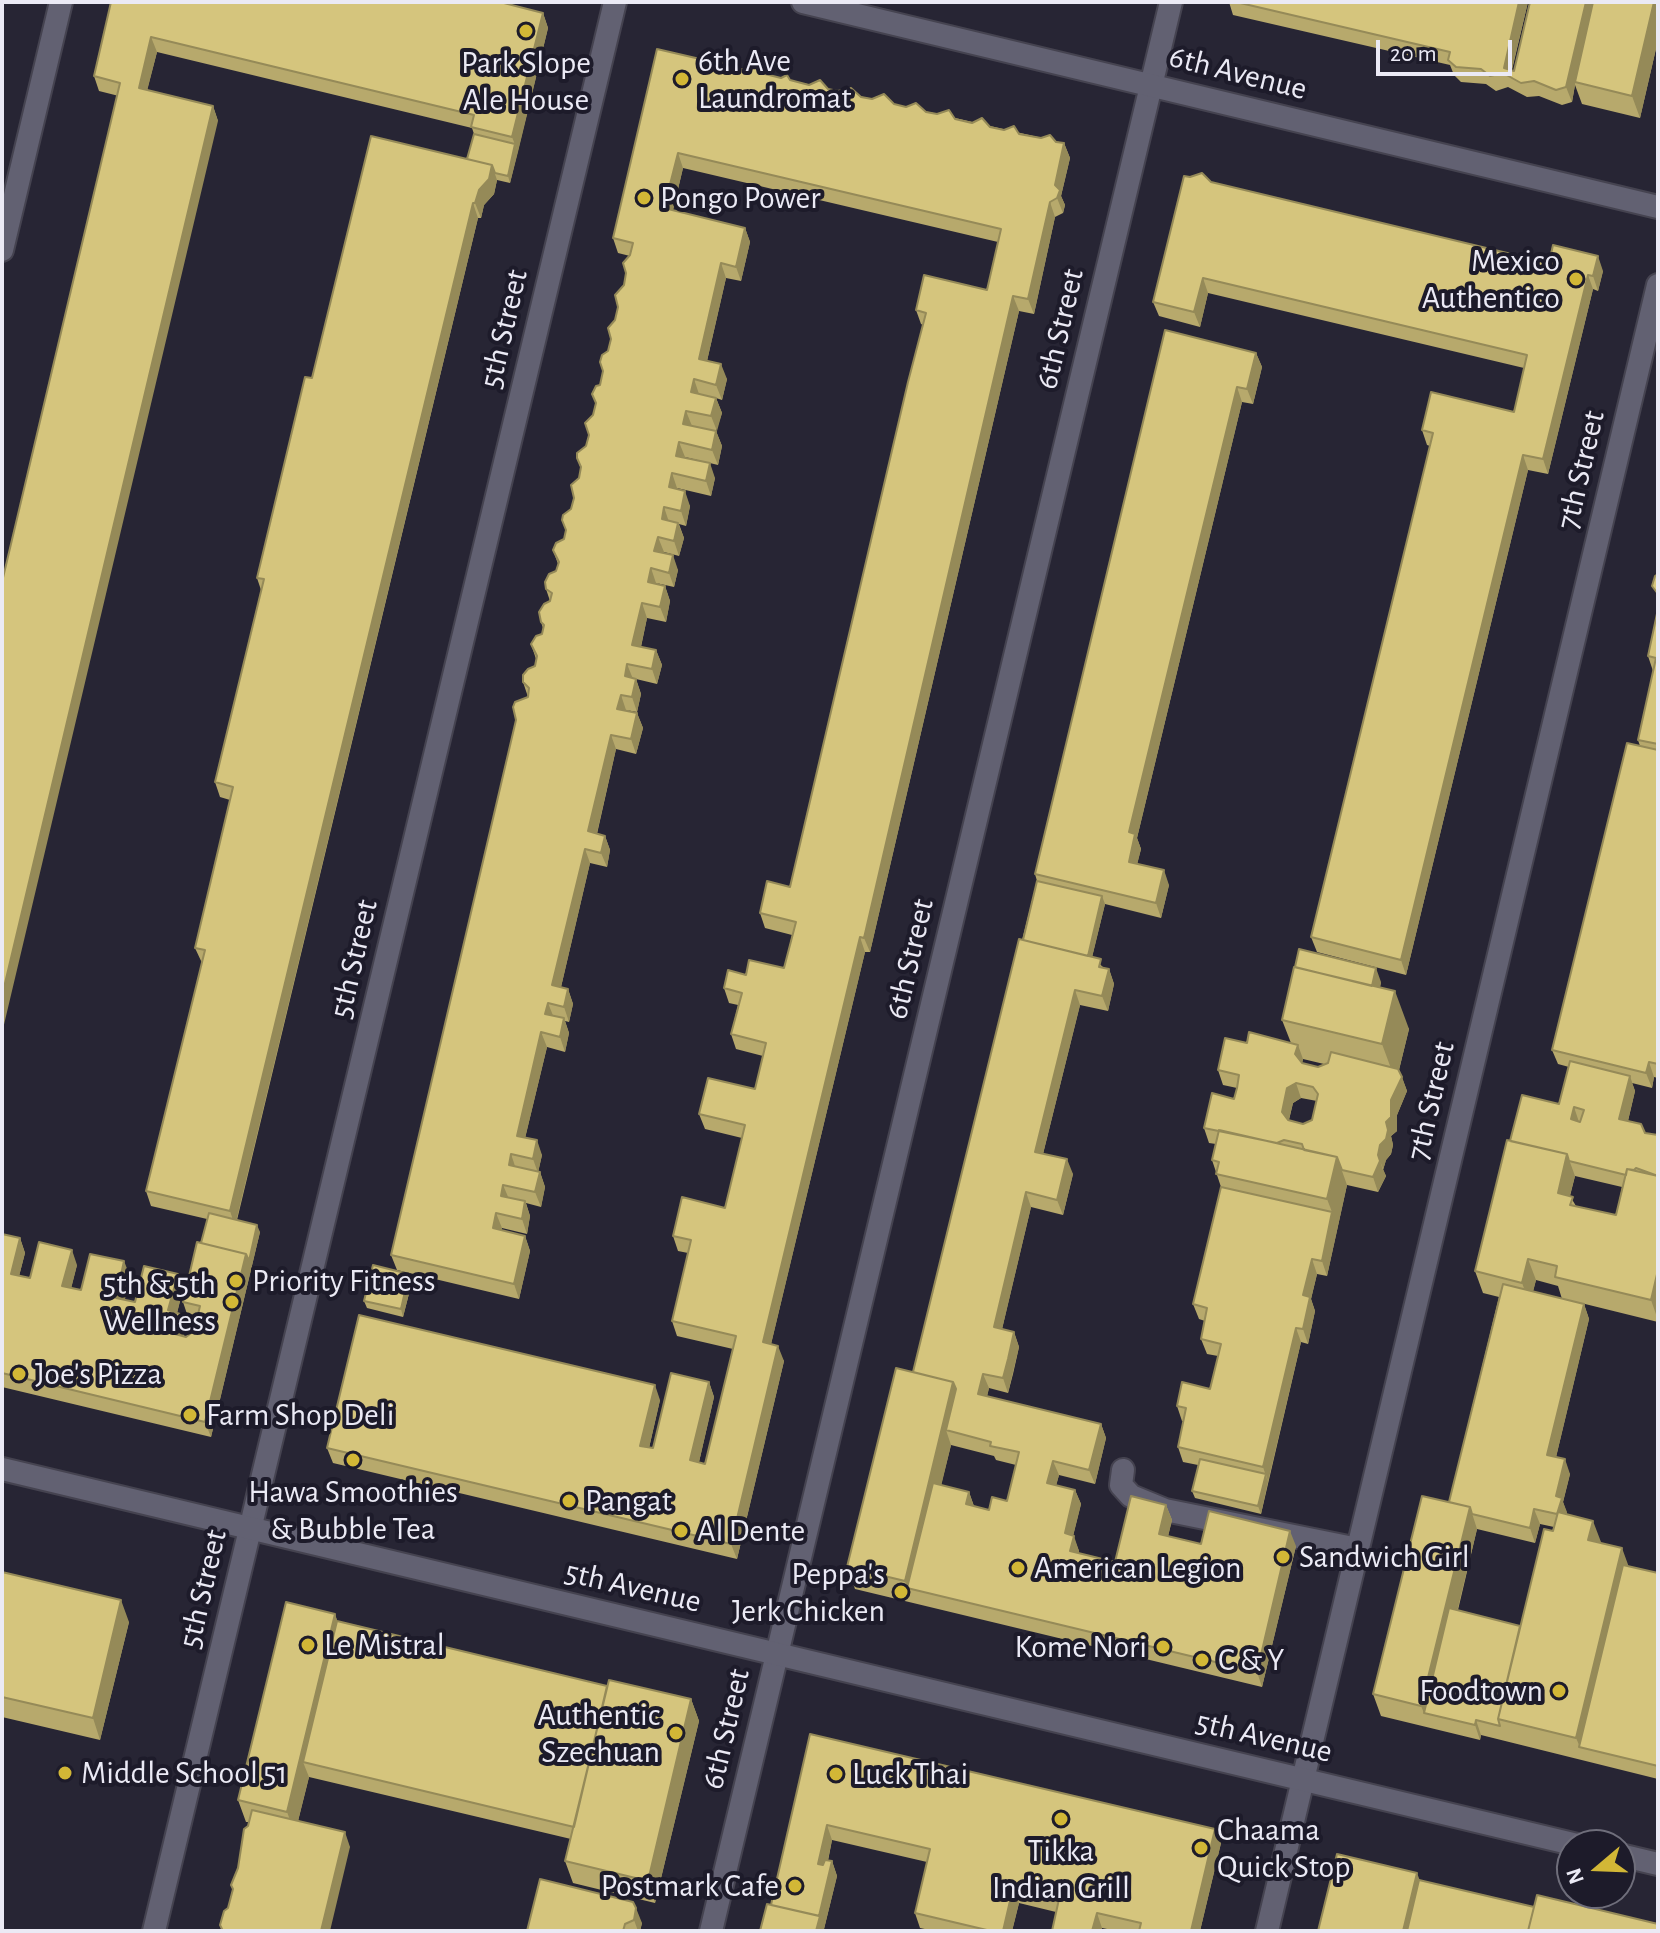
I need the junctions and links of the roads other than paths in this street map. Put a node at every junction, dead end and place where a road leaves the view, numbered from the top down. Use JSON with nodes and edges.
{"nodes":[{"id":1,"x":61,"y":2,"type":"edge"},
{"id":2,"x":615,"y":2,"type":"edge"},
{"id":3,"x":803,"y":2,"type":"edge"},
{"id":4,"x":1171,"y":2,"type":"edge"},
{"id":5,"x":1151,"y":85,"type":"junction"},
{"id":6,"x":1658,"y":207,"type":"edge"},
{"id":7,"x":2,"y":250,"type":"edge"},
{"id":8,"x":1658,"y":285,"type":"edge"},
{"id":9,"x":2,"y":1469,"type":"edge"},
{"id":10,"x":1123,"y":1470,"type":"dead end"},
{"id":11,"x":250,"y":1529,"type":"junction"},
{"id":12,"x":1358,"y":1549,"type":"junction"},
{"id":13,"x":777,"y":1654,"type":"junction"},
{"id":14,"x":1303,"y":1780,"type":"junction"},
{"id":15,"x":1556,"y":1840,"type":"edge"},
{"id":16,"x":1636,"y":1859,"type":"edge"},
{"id":17,"x":1658,"y":1864,"type":"edge"},
{"id":18,"x":154,"y":1931,"type":"edge"},
{"id":19,"x":711,"y":1931,"type":"edge"},
{"id":20,"x":1267,"y":1931,"type":"edge"}],
"edges":[{"from":1,"to":7,"type":"street"},
{"from":2,"to":11,"type":"street","name":"5th Street"},
{"from":3,"to":5,"type":"street","name":"6th Avenue"},
{"from":4,"to":5,"type":"street","name":"6th Street"},
{"from":5,"to":6,"type":"street","name":"6th Avenue"},
{"from":5,"to":13,"type":"street","name":"6th Street"},
{"from":8,"to":12,"type":"street","name":"7th Street"},
{"from":9,"to":11,"type":"street","name":"5th Avenue"},
{"from":10,"to":12,"type":"street"},
{"from":11,"to":13,"type":"street","name":"5th Avenue"},
{"from":11,"to":18,"type":"street","name":"5th Street"},
{"from":12,"to":14,"type":"street","name":"7th Street"},
{"from":13,"to":14,"type":"street","name":"5th Avenue"},
{"from":13,"to":19,"type":"street","name":"6th Street"},
{"from":14,"to":15,"type":"street","name":"5th Avenue"},
{"from":14,"to":20,"type":"street","name":"7th Street"},
{"from":16,"to":17,"type":"street"}]}
